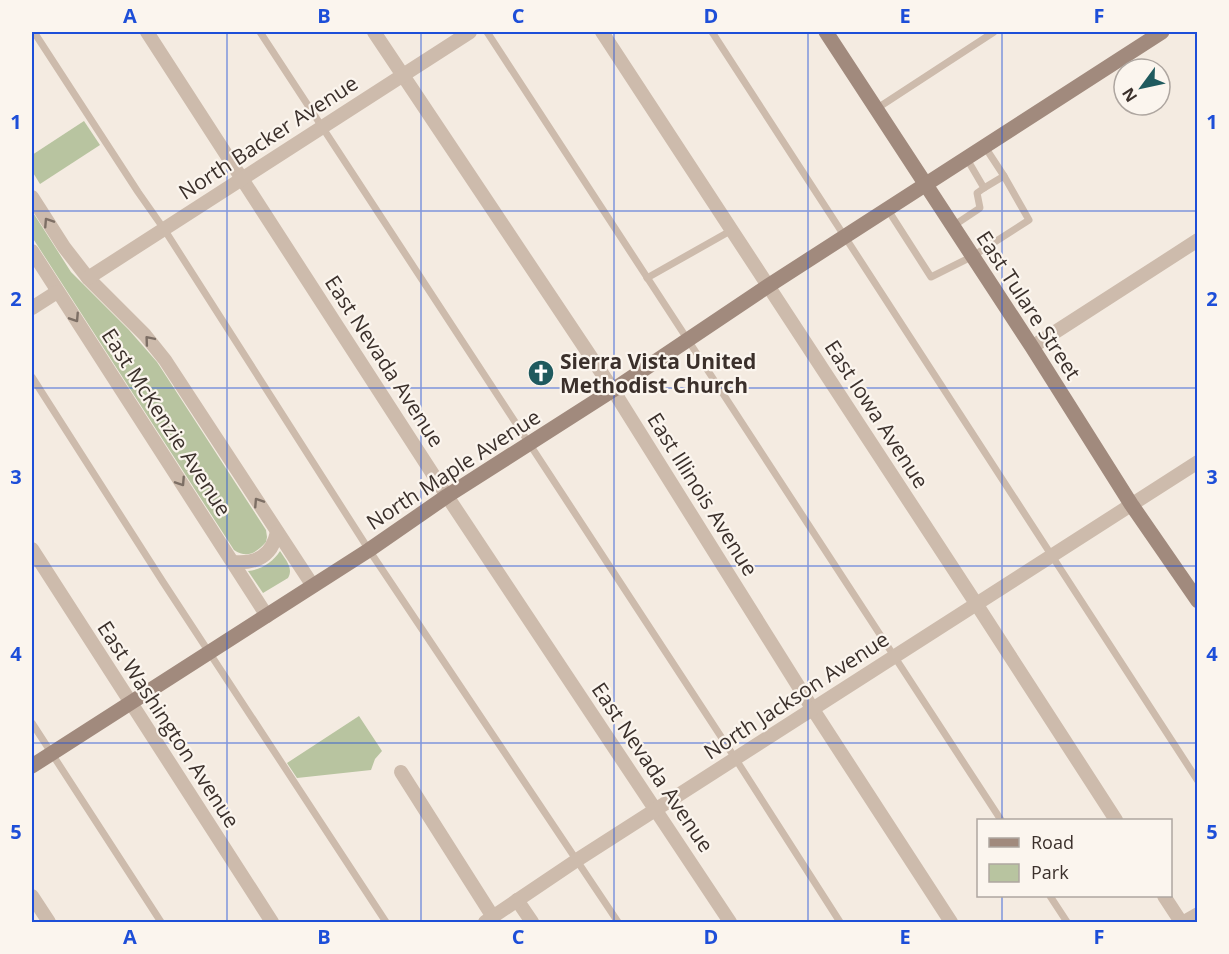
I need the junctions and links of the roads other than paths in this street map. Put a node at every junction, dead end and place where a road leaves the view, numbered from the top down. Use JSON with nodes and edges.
{"nodes":[{"id":1,"x":34,"y":32,"type":"edge"},
{"id":2,"x":147,"y":32,"type":"edge"},
{"id":3,"x":260,"y":32,"type":"edge"},
{"id":4,"x":374,"y":32,"type":"edge"},
{"id":5,"x":470,"y":32,"type":"edge"},
{"id":6,"x":487,"y":32,"type":"edge"},
{"id":7,"x":602,"y":32,"type":"edge"},
{"id":8,"x":712,"y":32,"type":"edge"},
{"id":9,"x":994,"y":32,"type":"edge"},
{"id":10,"x":1162,"y":32,"type":"edge"},
{"id":11,"x":829,"y":33,"type":"edge"},
{"id":12,"x":402,"y":76,"type":"junction"},
{"id":13,"x":876,"y":109,"type":"junction"},
{"id":14,"x":323,"y":127,"type":"junction"},
{"id":15,"x":985,"y":147,"type":"junction"},
{"id":16,"x":967,"y":159,"type":"junction"},
{"id":17,"x":1004,"y":176,"type":"junction"},
{"id":18,"x":243,"y":178,"type":"junction"},
{"id":19,"x":926,"y":185,"type":"junction"},
{"id":20,"x":984,"y":188,"type":"junction"},
{"id":21,"x":32,"y":197,"type":"edge"},
{"id":22,"x":888,"y":210,"type":"junction"},
{"id":23,"x":953,"y":226,"type":"junction"},
{"id":24,"x":164,"y":229,"type":"junction"},
{"id":25,"x":732,"y":230,"type":"junction"},
{"id":26,"x":845,"y":237,"type":"junction"},
{"id":27,"x":1197,"y":240,"type":"edge"},
{"id":28,"x":32,"y":251,"type":"edge"},
{"id":29,"x":973,"y":256,"type":"junction"},
{"id":30,"x":88,"y":278,"type":"junction"},
{"id":31,"x":647,"y":278,"type":"junction"},
{"id":32,"x":768,"y":286,"type":"junction"},
{"id":33,"x":57,"y":292,"type":"junction"},
{"id":34,"x":32,"y":308,"type":"edge"},
{"id":35,"x":688,"y":340,"type":"junction"},
{"id":36,"x":1032,"y":347,"type":"junction"},
{"id":37,"x":32,"y":377,"type":"edge"},
{"id":38,"x":613,"y":390,"type":"junction"},
{"id":39,"x":530,"y":444,"type":"junction"},
{"id":40,"x":1197,"y":462,"type":"edge"},
{"id":41,"x":447,"y":496,"type":"junction"},
{"id":42,"x":1131,"y":504,"type":"junction"},
{"id":43,"x":277,"y":532,"type":"junction"},
{"id":44,"x":32,"y":549,"type":"edge"},
{"id":45,"x":369,"y":550,"type":"junction"},
{"id":46,"x":1052,"y":556,"type":"junction"},
{"id":47,"x":233,"y":562,"type":"junction"},
{"id":48,"x":313,"y":586,"type":"junction"},
{"id":49,"x":1197,"y":601,"type":"edge"},
{"id":50,"x":976,"y":605,"type":"junction"},
{"id":51,"x":267,"y":616,"type":"junction"},
{"id":52,"x":210,"y":652,"type":"junction"},
{"id":53,"x":894,"y":657,"type":"junction"},
{"id":54,"x":131,"y":703,"type":"junction"},
{"id":55,"x":812,"y":708,"type":"junction"},
{"id":56,"x":32,"y":723,"type":"edge"},
{"id":57,"x":51,"y":754,"type":"junction"},
{"id":58,"x":735,"y":758,"type":"junction"},
{"id":59,"x":32,"y":766,"type":"edge"},
{"id":60,"x":401,"y":772,"type":"dead end"},
{"id":61,"x":1197,"y":781,"type":"edge"},
{"id":62,"x":656,"y":809,"type":"junction"},
{"id":63,"x":1000,"y":819,"type":"edge"},
{"id":64,"x":1115,"y":819,"type":"edge"},
{"id":65,"x":577,"y":860,"type":"junction"},
{"id":66,"x":32,"y":896,"type":"edge"},
{"id":67,"x":1051,"y":897,"type":"edge"},
{"id":68,"x":1165,"y":897,"type":"edge"},
{"id":69,"x":518,"y":900,"type":"junction"},
{"id":70,"x":1197,"y":914,"type":"edge"},
{"id":71,"x":489,"y":920,"type":"edge"},
{"id":72,"x":49,"y":922,"type":"edge"},
{"id":73,"x":161,"y":922,"type":"edge"},
{"id":74,"x":272,"y":922,"type":"edge"},
{"id":75,"x":386,"y":922,"type":"edge"},
{"id":76,"x":532,"y":922,"type":"edge"},
{"id":77,"x":618,"y":922,"type":"edge"},
{"id":78,"x":730,"y":922,"type":"edge"},
{"id":79,"x":840,"y":922,"type":"edge"},
{"id":80,"x":951,"y":922,"type":"edge"},
{"id":81,"x":1067,"y":922,"type":"edge"},
{"id":82,"x":1182,"y":922,"type":"edge"}],
"edges":[{"from":1,"to":24,"type":"lane"},
{"from":2,"to":18,"type":"street","name":"East Nevada Avenue"},
{"from":3,"to":14,"type":"lane"},
{"from":4,"to":12,"type":"street","name":"East Illinois Avenue"},
{"from":5,"to":12,"type":"street","name":"North Backer Avenue"},
{"from":6,"to":31,"type":"lane"},
{"from":7,"to":25,"type":"street","name":"East Iowa Avenue"},
{"from":8,"to":26,"type":"lane"},
{"from":9,"to":13,"type":"lane"},
{"from":10,"to":15,"type":"main road","name":"North Maple Avenue"},
{"from":11,"to":13,"type":"main road","name":"East Tulare Street"},
{"from":12,"to":14,"type":"street","name":"North Backer Avenue"},
{"from":12,"to":38,"type":"street","name":"East Illinois Avenue"},
{"from":13,"to":19,"type":"main road","name":"East Tulare Street"},
{"from":14,"to":18,"type":"street","name":"North Backer Avenue"},
{"from":14,"to":39,"type":"lane"},
{"from":15,"to":16,"type":"main road","name":"North Maple Avenue"},
{"from":15,"to":17,"type":"lane"},
{"from":16,"to":19,"type":"main road","name":"North Maple Avenue"},
{"from":16,"to":20,"type":"lane"},
{"from":17,"to":20,"type":"lane"},
{"from":17,"to":29,"type":"lane"},
{"from":18,"to":24,"type":"street","name":"North Backer Avenue"},
{"from":18,"to":41,"type":"street","name":"East Nevada Avenue"},
{"from":19,"to":22,"type":"main road","name":"North Maple Avenue"},
{"from":19,"to":23,"type":"main road","name":"East Tulare Street"},
{"from":20,"to":23,"type":"lane"},
{"from":30,"to":21,"type":"street","name":"East McKenzie Avenue","one_way":true},
{"from":22,"to":26,"type":"main road","name":"North Maple Avenue"},
{"from":22,"to":29,"type":"lane"},
{"from":23,"to":29,"type":"main road","name":"East Tulare Street"},
{"from":24,"to":30,"type":"street","name":"North Backer Avenue"},
{"from":24,"to":45,"type":"lane"},
{"from":25,"to":31,"type":"lane"},
{"from":25,"to":32,"type":"street","name":"East Iowa Avenue"},
{"from":26,"to":32,"type":"main road","name":"North Maple Avenue"},
{"from":26,"to":46,"type":"lane"},
{"from":27,"to":36,"type":"street"},
{"from":28,"to":33,"type":"street","name":"East McKenzie Avenue"},
{"from":29,"to":36,"type":"main road","name":"East Tulare Street"},
{"from":43,"to":30,"type":"street","name":"East McKenzie Avenue","one_way":true},
{"from":31,"to":35,"type":"lane"},
{"from":32,"to":35,"type":"main road","name":"North Maple Avenue"},
{"from":32,"to":50,"type":"street","name":"East Iowa Avenue"},
{"from":33,"to":34,"type":"street"},
{"from":33,"to":47,"type":"street","name":"East McKenzie Avenue","one_way":true},
{"from":35,"to":38,"type":"main road","name":"North Maple Avenue"},
{"from":35,"to":53,"type":"lane"},
{"from":36,"to":42,"type":"main road","name":"East Tulare Street"},
{"from":37,"to":52,"type":"lane"},
{"from":38,"to":39,"type":"main road","name":"North Maple Avenue"},
{"from":38,"to":55,"type":"street","name":"East Illinois Avenue"},
{"from":39,"to":41,"type":"main road","name":"North Maple Avenue"},
{"from":39,"to":58,"type":"lane"},
{"from":40,"to":42,"type":"street","name":"North Jackson Avenue"},
{"from":41,"to":45,"type":"main road","name":"North Maple Avenue"},
{"from":41,"to":62,"type":"street","name":"East Nevada Avenue"},
{"from":42,"to":46,"type":"street","name":"North Jackson Avenue"},
{"from":42,"to":49,"type":"main road","name":"East Tulare Street"},
{"from":43,"to":47,"type":"street"},
{"from":43,"to":48,"type":"street","name":"East McKenzie Avenue"},
{"from":44,"to":54,"type":"street","name":"East Washington Avenue"},
{"from":45,"to":48,"type":"main road","name":"North Maple Avenue"},
{"from":45,"to":65,"type":"lane"},
{"from":46,"to":50,"type":"street","name":"North Jackson Avenue"},
{"from":46,"to":61,"type":"lane"},
{"from":47,"to":51,"type":"street","name":"East McKenzie Avenue"},
{"from":48,"to":51,"type":"main road","name":"North Maple Avenue"},
{"from":50,"to":53,"type":"street","name":"North Jackson Avenue"},
{"from":50,"to":64,"type":"street","name":"East Iowa Avenue"},
{"from":51,"to":52,"type":"main road","name":"North Maple Avenue"},
{"from":52,"to":54,"type":"main road","name":"North Maple Avenue"},
{"from":52,"to":75,"type":"lane"},
{"from":53,"to":55,"type":"street","name":"North Jackson Avenue"},
{"from":53,"to":63,"type":"lane"},
{"from":54,"to":57,"type":"main road","name":"North Maple Avenue"},
{"from":54,"to":74,"type":"street","name":"East Washington Avenue"},
{"from":55,"to":58,"type":"street","name":"North Jackson Avenue"},
{"from":55,"to":80,"type":"street","name":"East Illinois Avenue"},
{"from":56,"to":57,"type":"lane"},
{"from":57,"to":59,"type":"main road","name":"North Maple Avenue"},
{"from":57,"to":73,"type":"lane"},
{"from":58,"to":62,"type":"street","name":"North Jackson Avenue"},
{"from":58,"to":79,"type":"lane"},
{"from":60,"to":71,"type":"street"},
{"from":62,"to":65,"type":"street","name":"North Jackson Avenue"},
{"from":62,"to":78,"type":"street","name":"East Nevada Avenue"},
{"from":65,"to":69,"type":"street","name":"North Jackson Avenue"},
{"from":65,"to":77,"type":"lane"},
{"from":66,"to":72,"type":"street"},
{"from":67,"to":81,"type":"lane"},
{"from":68,"to":82,"type":"street"},
{"from":69,"to":71,"type":"street","name":"North Jackson Avenue"},
{"from":69,"to":76,"type":"street"},
{"from":70,"to":82,"type":"street"}]}
